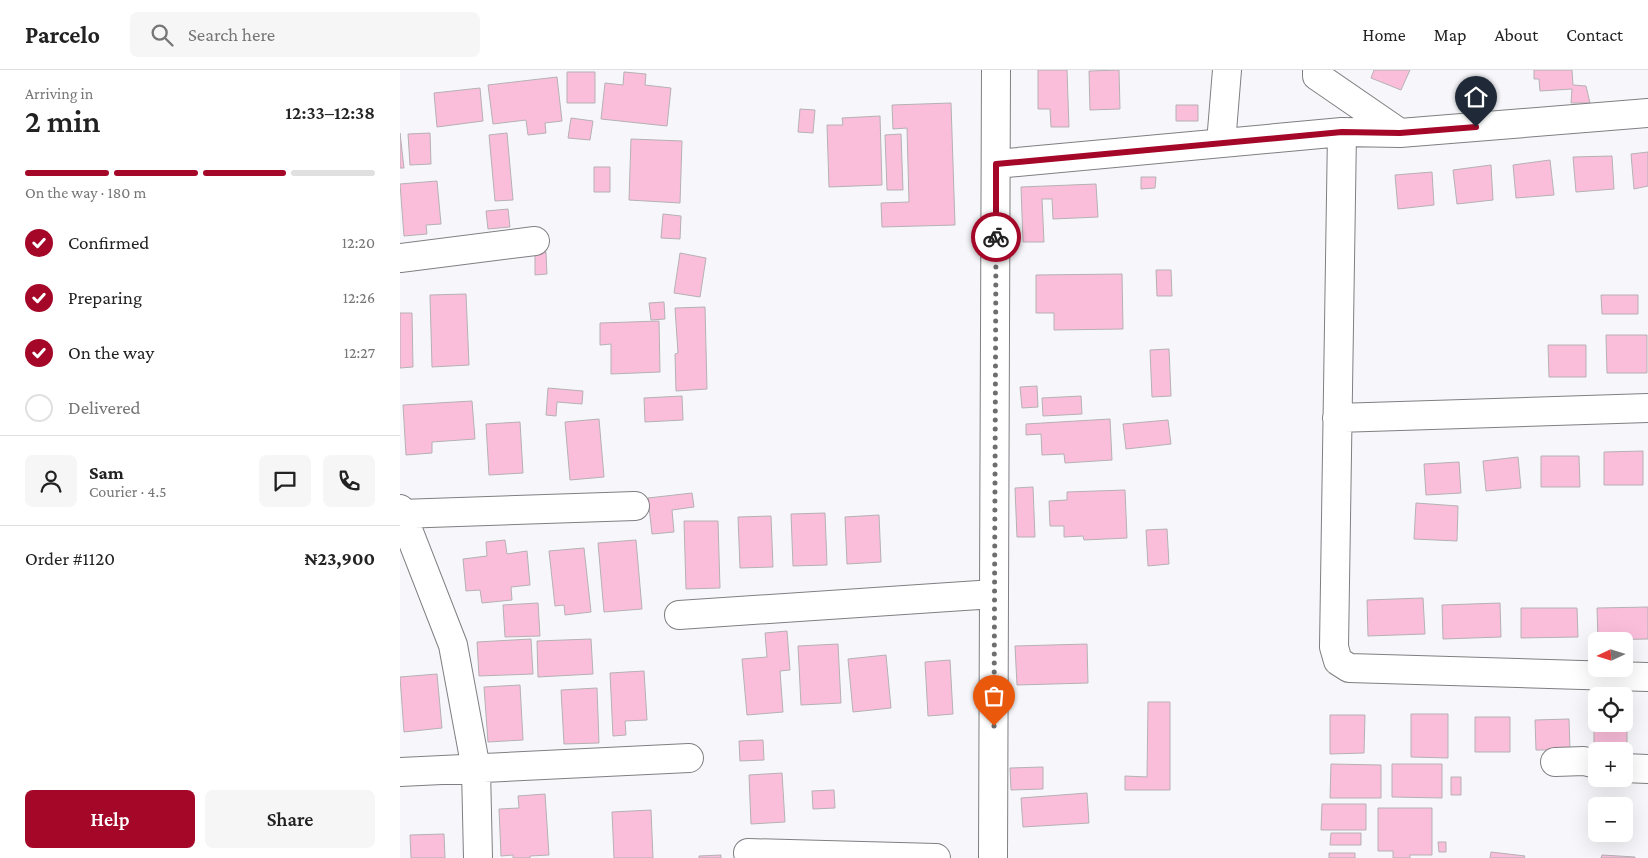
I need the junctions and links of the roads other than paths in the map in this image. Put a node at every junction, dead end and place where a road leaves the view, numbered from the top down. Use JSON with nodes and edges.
{"nodes":[{"id":1,"x":996,"y":70,"type":"edge"},
{"id":2,"x":1227,"y":70,"type":"edge"},
{"id":3,"x":1317,"y":70,"type":"edge"},
{"id":4,"x":1648,"y":113,"type":"edge"},
{"id":5,"x":1342,"y":132,"type":"junction"},
{"id":6,"x":1400,"y":133,"type":"junction"},
{"id":7,"x":1221,"y":143,"type":"junction"},
{"id":8,"x":996,"y":164,"type":"junction"},
{"id":9,"x":536,"y":241,"type":"dead end"},
{"id":10,"x":400,"y":258,"type":"edge"},
{"id":11,"x":1648,"y":408,"type":"edge"},
{"id":12,"x":1337,"y":418,"type":"junction"},
{"id":13,"x":635,"y":506,"type":"dead end"},
{"id":14,"x":400,"y":513,"type":"edge"},
{"id":15,"x":994,"y":594,"type":"junction"},
{"id":16,"x":680,"y":615,"type":"dead end"},
{"id":17,"x":1648,"y":677,"type":"edge"},
{"id":18,"x":690,"y":758,"type":"dead end"},
{"id":19,"x":1555,"y":762,"type":"dead end"},
{"id":20,"x":1588,"y":762,"type":"edge"},
{"id":21,"x":1633,"y":768,"type":"edge"},
{"id":22,"x":476,"y":769,"type":"junction"},
{"id":23,"x":1648,"y":769,"type":"edge"},
{"id":24,"x":400,"y":772,"type":"edge"},
{"id":25,"x":748,"y":853,"type":"dead end"},
{"id":26,"x":478,"y":858,"type":"edge"},
{"id":27,"x":936,"y":858,"type":"edge"},
{"id":28,"x":993,"y":858,"type":"edge"}],
"edges":[{"from":1,"to":8,"type":"street"},
{"from":2,"to":7,"type":"street"},
{"from":3,"to":6,"type":"street"},
{"from":4,"to":6,"type":"street"},
{"from":5,"to":6,"type":"street"},
{"from":5,"to":7,"type":"street"},
{"from":5,"to":12,"type":"street"},
{"from":7,"to":8,"type":"street"},
{"from":8,"to":15,"type":"street"},
{"from":9,"to":10,"type":"street"},
{"from":11,"to":12,"type":"street"},
{"from":12,"to":17,"type":"street"},
{"from":13,"to":14,"type":"street"},
{"from":14,"to":22,"type":"street"},
{"from":15,"to":16,"type":"street"},
{"from":15,"to":28,"type":"street"},
{"from":18,"to":22,"type":"street"},
{"from":19,"to":20,"type":"street"},
{"from":21,"to":23,"type":"street"},
{"from":22,"to":24,"type":"street"},
{"from":22,"to":26,"type":"street"},
{"from":25,"to":27,"type":"street"}]}
